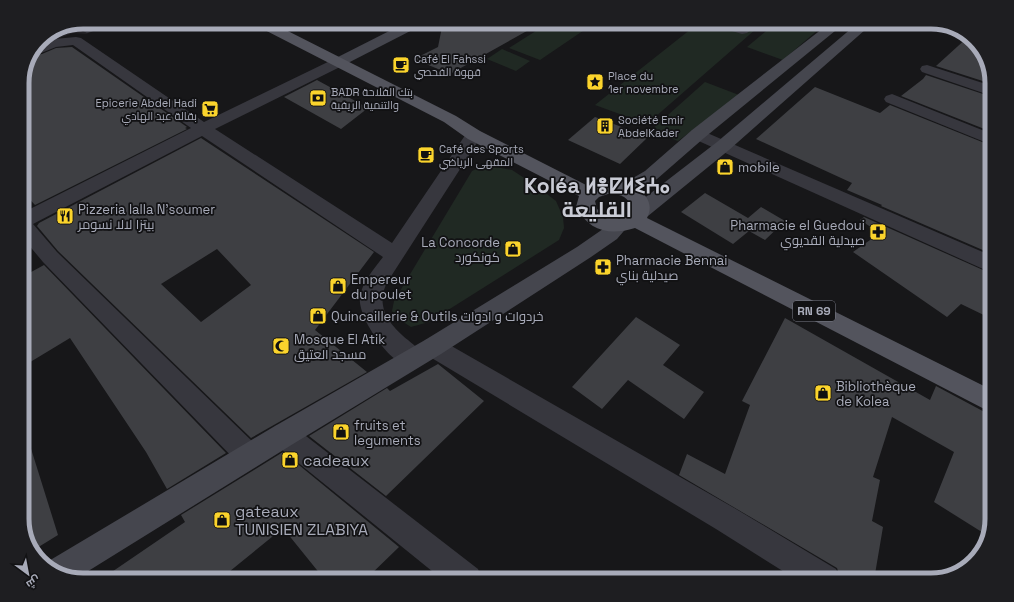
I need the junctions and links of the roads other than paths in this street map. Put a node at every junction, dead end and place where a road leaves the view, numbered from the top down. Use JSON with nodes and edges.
{"nodes":[{"id":1,"x":274,"y":29,"type":"edge"},
{"id":2,"x":403,"y":29,"type":"edge"},
{"id":3,"x":830,"y":29,"type":"edge"},
{"id":4,"x":859,"y":29,"type":"edge"},
{"id":5,"x":43,"y":47,"type":"edge"},
{"id":6,"x":339,"y":62,"type":"junction"},
{"id":7,"x":927,"y":69,"type":"dead end"},
{"id":8,"x":985,"y":89,"type":"edge"},
{"id":9,"x":892,"y":99,"type":"dead end"},
{"id":10,"x":203,"y":129,"type":"junction"},
{"id":11,"x":698,"y":134,"type":"junction"},
{"id":12,"x":474,"y":135,"type":"junction"},
{"id":13,"x":985,"y":137,"type":"edge"},
{"id":14,"x":723,"y":146,"type":"junction"},
{"id":15,"x":618,"y":188,"type":"junction"},
{"id":16,"x":589,"y":194,"type":"junction"},
{"id":17,"x":29,"y":217,"type":"edge"},
{"id":18,"x":632,"y":219,"type":"junction"},
{"id":19,"x":29,"y":232,"type":"edge"},
{"id":20,"x":395,"y":255,"type":"junction"},
{"id":21,"x":985,"y":262,"type":"edge"},
{"id":22,"x":423,"y":353,"type":"junction"},
{"id":23,"x":985,"y":398,"type":"edge"},
{"id":24,"x":284,"y":435,"type":"junction"},
{"id":25,"x":249,"y":456,"type":"junction"},
{"id":26,"x":64,"y":569,"type":"edge"},
{"id":27,"x":458,"y":573,"type":"edge"},
{"id":28,"x":814,"y":573,"type":"edge"}],
"edges":[{"from":1,"to":6,"type":"main road"},
{"from":2,"to":6,"type":"main road"},
{"from":3,"to":11,"type":"main road"},
{"from":4,"to":14,"type":"main road"},
{"from":5,"to":10,"type":"street"},
{"from":6,"to":10,"type":"street"},
{"from":6,"to":12,"type":"main road"},
{"from":7,"to":8,"type":"street"},
{"from":9,"to":13,"type":"street"},
{"from":10,"to":17,"type":"street"},
{"from":10,"to":20,"type":"street"},
{"from":11,"to":14,"type":"street"},
{"from":11,"to":15,"type":"main road"},
{"from":12,"to":16,"type":"main road"},
{"from":12,"to":20,"type":"street"},
{"from":14,"to":18,"type":"main road"},
{"from":14,"to":21,"type":"street"},
{"from":15,"to":16,"type":"main road"},
{"from":15,"to":18,"type":"main road"},
{"from":16,"to":18,"type":"main road"},
{"from":18,"to":22,"type":"main road"},
{"from":18,"to":23,"type":"main road","number":"RN 69"},
{"from":19,"to":25,"type":"street"},
{"from":20,"to":22,"type":"street"},
{"from":22,"to":24,"type":"main road"},
{"from":22,"to":28,"type":"street"},
{"from":24,"to":25,"type":"main road"},
{"from":24,"to":27,"type":"street"},
{"from":25,"to":26,"type":"main road"}]}
